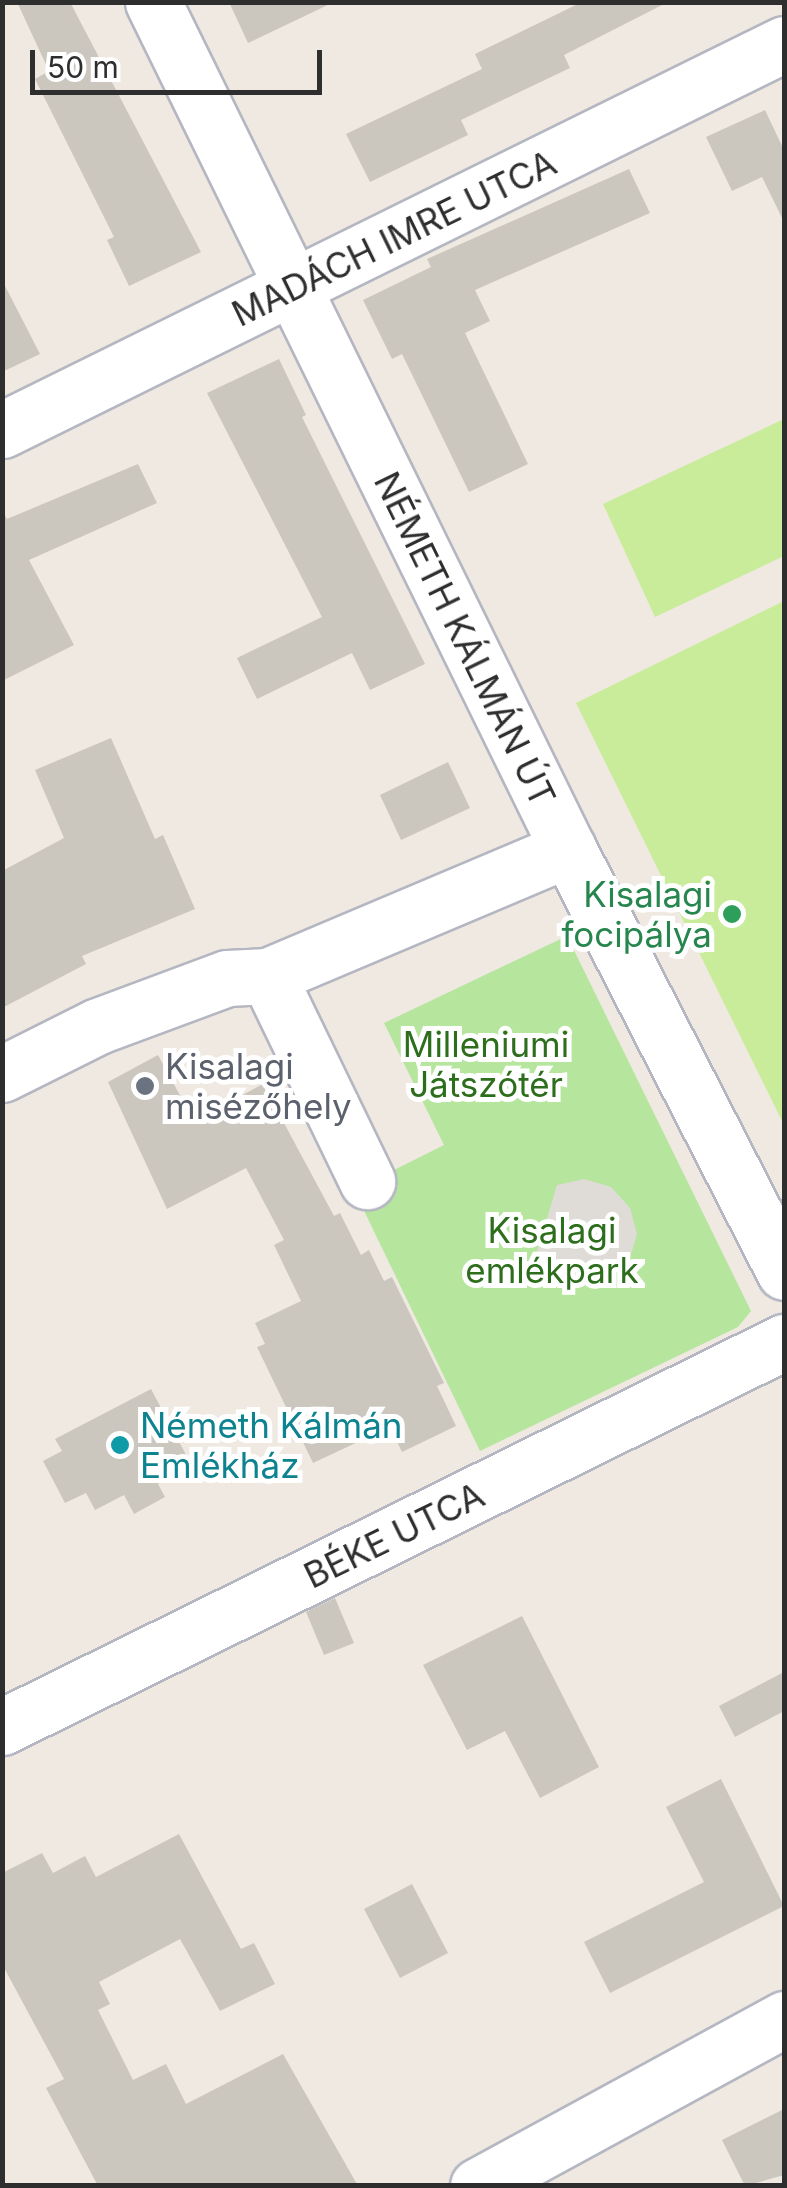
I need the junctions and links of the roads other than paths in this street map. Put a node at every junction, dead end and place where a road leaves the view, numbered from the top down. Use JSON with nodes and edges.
{"nodes":[{"id":1,"x":153,"y":2,"type":"edge"},
{"id":2,"x":784,"y":44,"type":"edge"},
{"id":3,"x":292,"y":289,"type":"junction"},
{"id":4,"x":2,"y":430,"type":"edge"},
{"id":5,"x":568,"y":849,"type":"junction"},
{"id":6,"x":268,"y":976,"type":"junction"},
{"id":7,"x":2,"y":1074,"type":"edge"},
{"id":8,"x":367,"y":1181,"type":"dead end"},
{"id":9,"x":784,"y":1272,"type":"edge"},
{"id":10,"x":784,"y":1342,"type":"edge"},
{"id":11,"x":2,"y":1727,"type":"edge"},
{"id":12,"x":784,"y":2019,"type":"edge"},
{"id":13,"x":478,"y":2186,"type":"edge"}],
"edges":[{"from":1,"to":3,"type":"street","name":"NÉMETH KÁLMÁN ÚT"},
{"from":2,"to":3,"type":"street","name":"MADÁCH IMRE UTCA"},
{"from":3,"to":4,"type":"street","name":"MADÁCH IMRE UTCA"},
{"from":3,"to":5,"type":"street","name":"NÉMETH KÁLMÁN ÚT"},
{"from":5,"to":6,"type":"street"},
{"from":5,"to":9,"type":"street","name":"NÉMETH KÁLMÁN ÚT"},
{"from":6,"to":7,"type":"street"},
{"from":6,"to":8,"type":"street"},
{"from":10,"to":11,"type":"street","name":"BÉKE UTCA"},
{"from":12,"to":13,"type":"street"}]}
